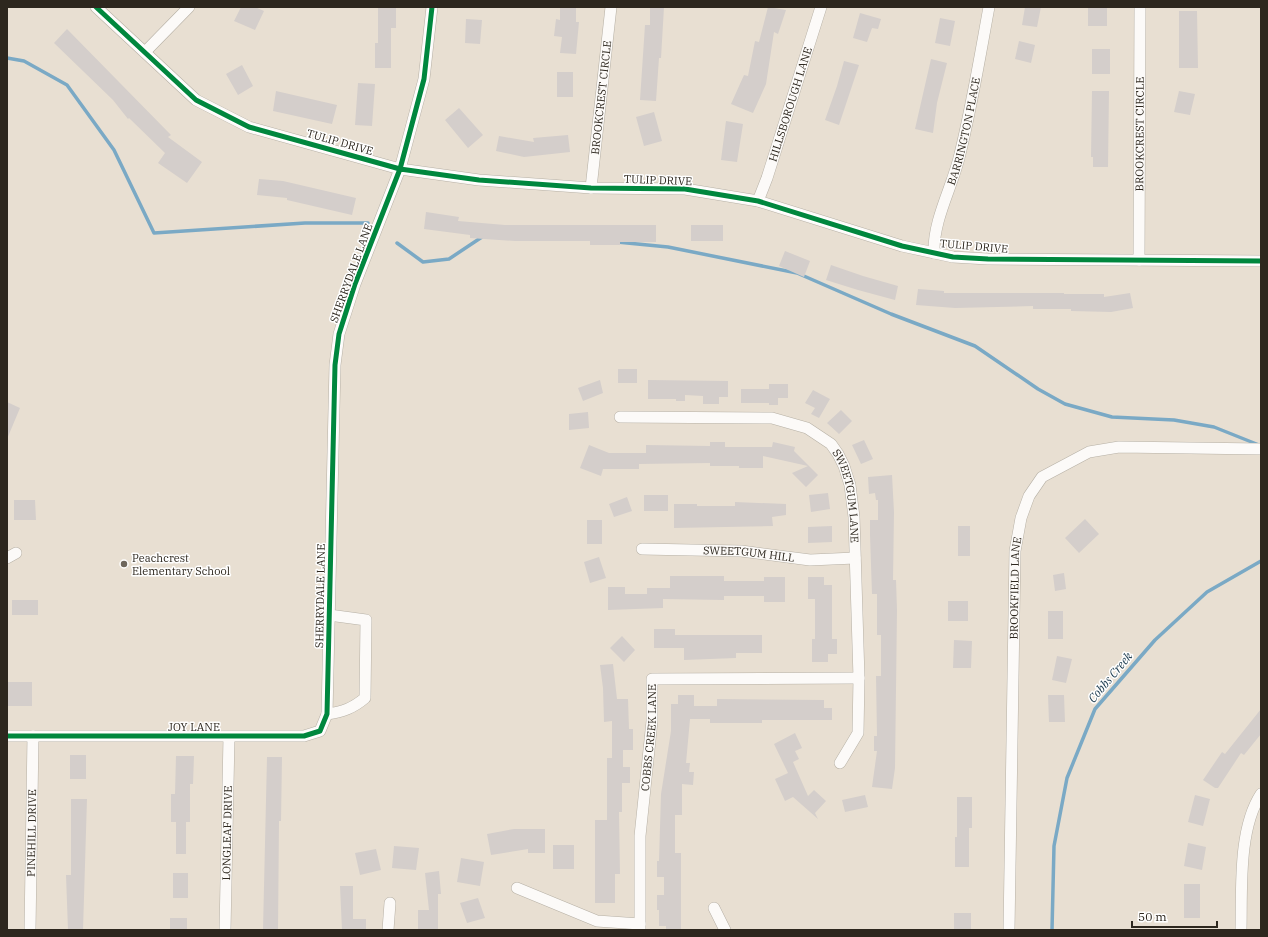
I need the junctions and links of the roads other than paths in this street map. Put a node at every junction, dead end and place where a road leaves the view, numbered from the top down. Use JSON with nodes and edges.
{"nodes":[{"id":1,"x":96,"y":7,"type":"edge"},
{"id":2,"x":189,"y":7,"type":"edge"},
{"id":3,"x":432,"y":7,"type":"edge"},
{"id":4,"x":612,"y":7,"type":"edge"},
{"id":5,"x":821,"y":7,"type":"edge"},
{"id":6,"x":989,"y":7,"type":"edge"},
{"id":7,"x":1140,"y":7,"type":"edge"},
{"id":8,"x":145,"y":52,"type":"junction"},
{"id":9,"x":400,"y":169,"type":"junction"},
{"id":10,"x":591,"y":188,"type":"junction"},
{"id":11,"x":758,"y":201,"type":"junction"},
{"id":12,"x":934,"y":253,"type":"junction"},
{"id":13,"x":1139,"y":260,"type":"junction"},
{"id":14,"x":1261,"y":261,"type":"edge"},
{"id":15,"x":620,"y":417,"type":"dead end"},
{"id":16,"x":1261,"y":449,"type":"edge"},
{"id":17,"x":642,"y":549,"type":"dead end"},
{"id":18,"x":855,"y":558,"type":"junction"},
{"id":19,"x":329,"y":614,"type":"junction"},
{"id":20,"x":328,"y":672,"type":"joint"},
{"id":21,"x":859,"y":678,"type":"junction"},
{"id":22,"x":327,"y":714,"type":"junction"},
{"id":23,"x":7,"y":736,"type":"edge"},
{"id":24,"x":33,"y":736,"type":"junction"},
{"id":25,"x":230,"y":737,"type":"junction"},
{"id":26,"x":840,"y":763,"type":"dead end"},
{"id":27,"x":1261,"y":794,"type":"edge"},
{"id":28,"x":517,"y":888,"type":"dead end"},
{"id":29,"x":390,"y":903,"type":"dead end"},
{"id":30,"x":714,"y":908,"type":"dead end"},
{"id":31,"x":640,"y":927,"type":"edge"},
{"id":32,"x":30,"y":930,"type":"edge"},
{"id":33,"x":225,"y":930,"type":"edge"},
{"id":34,"x":388,"y":930,"type":"edge"},
{"id":35,"x":725,"y":930,"type":"edge"},
{"id":36,"x":1009,"y":930,"type":"edge"},
{"id":37,"x":1241,"y":930,"type":"edge"}],
"edges":[{"from":1,"to":8,"type":"street","name":"TULIP DRIVE"},
{"from":2,"to":8,"type":"street"},
{"from":3,"to":9,"type":"street","name":"SHERRYDALE LANE"},
{"from":4,"to":10,"type":"street","name":"BROOKCREST CIRCLE"},
{"from":5,"to":11,"type":"street","name":"HILLSBOROUGH LANE"},
{"from":6,"to":12,"type":"street","name":"BARRINGTON PLACE"},
{"from":7,"to":13,"type":"street","name":"BROOKCREST CIRCLE"},
{"from":8,"to":9,"type":"street","name":"TULIP DRIVE"},
{"from":9,"to":10,"type":"street","name":"TULIP DRIVE"},
{"from":9,"to":19,"type":"street","name":"SHERRYDALE LANE"},
{"from":10,"to":11,"type":"street","name":"TULIP DRIVE"},
{"from":11,"to":12,"type":"street","name":"TULIP DRIVE"},
{"from":12,"to":13,"type":"street","name":"TULIP DRIVE"},
{"from":13,"to":14,"type":"street","name":"TULIP DRIVE"},
{"from":15,"to":18,"type":"street","name":"SWEETGUM LANE"},
{"from":16,"to":36,"type":"street","name":"BROOKFIELD LANE"},
{"from":17,"to":18,"type":"street","name":"SWEETGUM HILL"},
{"from":18,"to":21,"type":"street","name":"SWEETGUM LANE"},
{"from":19,"to":20,"type":"street","name":"SHERRYDALE LANE"},
{"from":19,"to":22,"type":"street"},
{"from":20,"to":22,"type":"street","name":"JOY LANE"},
{"from":21,"to":26,"type":"street","name":"SWEETGUM LANE"},
{"from":21,"to":31,"type":"street","name":"COBBS CREEK LANE"},
{"from":22,"to":25,"type":"street","name":"JOY LANE"},
{"from":23,"to":24,"type":"street","name":"JOY LANE"},
{"from":24,"to":25,"type":"street","name":"JOY LANE"},
{"from":24,"to":32,"type":"street","name":"PINEHILL DRIVE"},
{"from":25,"to":33,"type":"street","name":"LONGLEAF DRIVE"},
{"from":27,"to":37,"type":"street"},
{"from":28,"to":31,"type":"street"},
{"from":29,"to":34,"type":"street"},
{"from":30,"to":35,"type":"street"}]}
